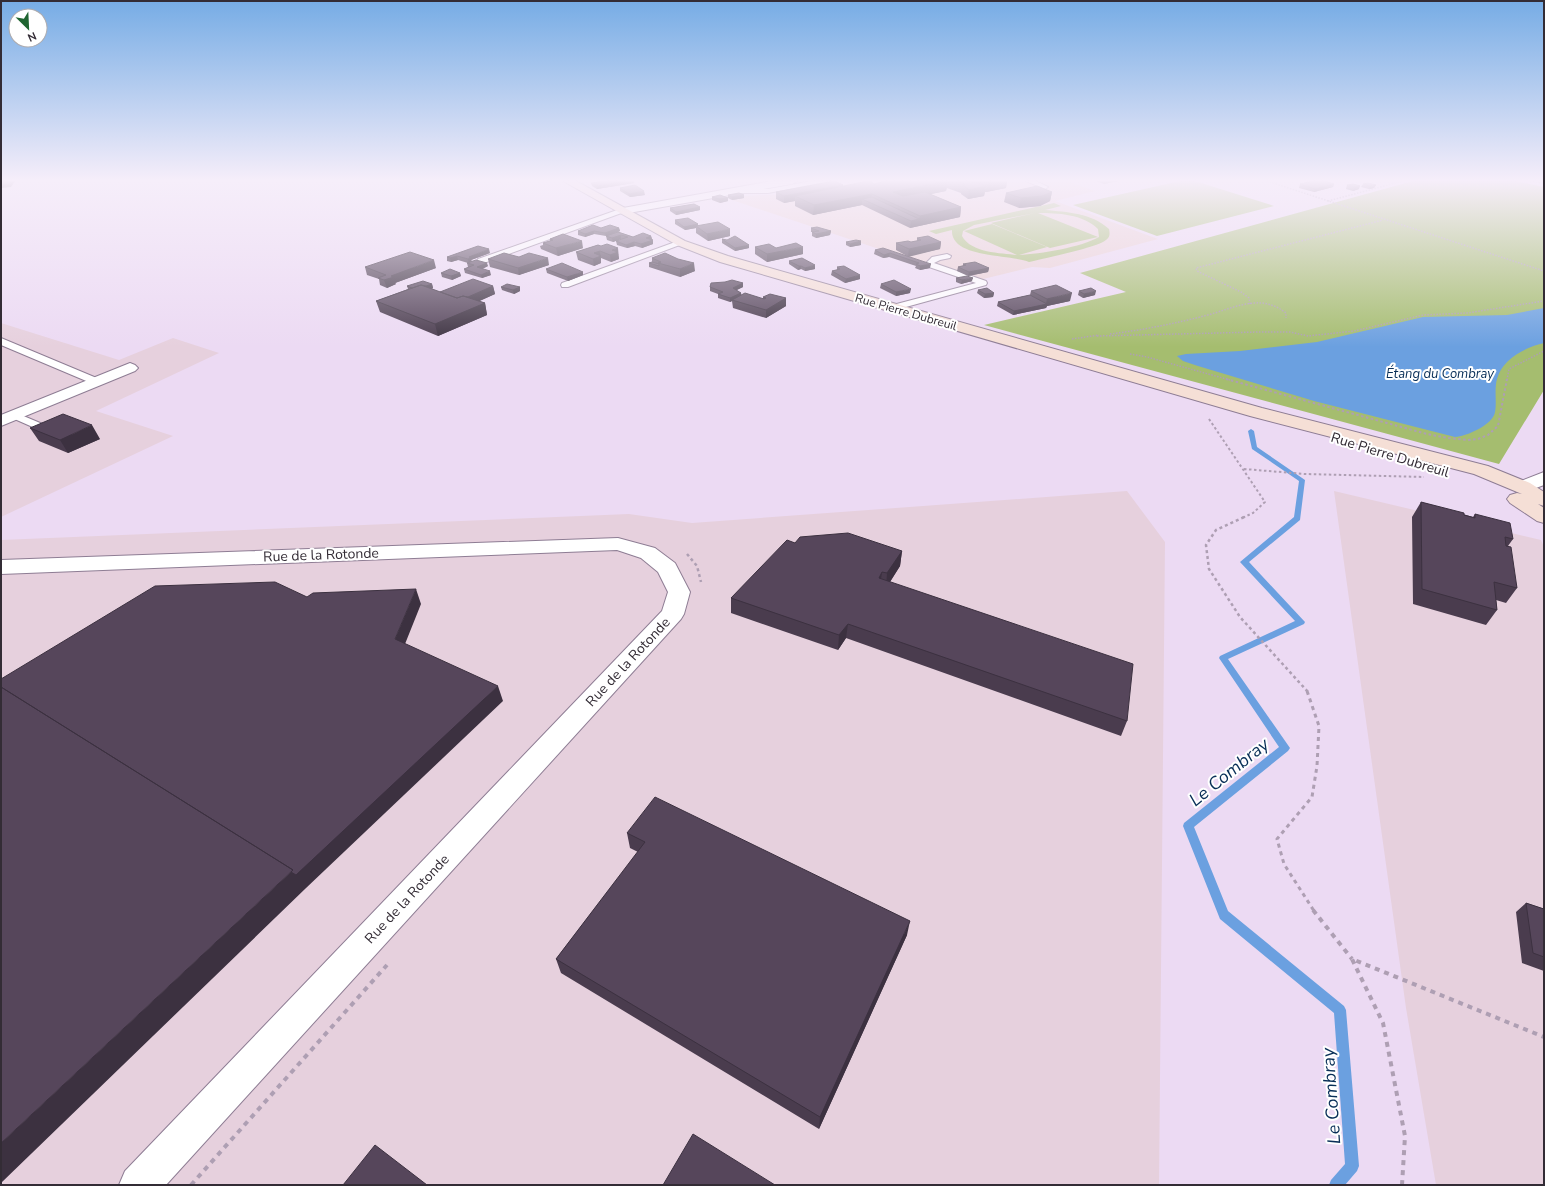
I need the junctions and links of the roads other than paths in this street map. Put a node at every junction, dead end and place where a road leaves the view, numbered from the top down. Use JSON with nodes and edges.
{"nodes":[{"id":1,"x":551,"y":236,"type":"edge"},
{"id":2,"x":670,"y":236,"type":"edge"},
{"id":3,"x":681,"y":242,"type":"junction"},
{"id":4,"x":947,"y":256,"type":"dead end"},
{"id":5,"x":481,"y":261,"type":"edge"},
{"id":6,"x":565,"y":285,"type":"dead end"},
{"id":7,"x":892,"y":308,"type":"junction"},
{"id":8,"x":1,"y":341,"type":"edge"},
{"id":9,"x":130,"y":368,"type":"dead end"},
{"id":10,"x":95,"y":381,"type":"junction"},
{"id":11,"x":1256,"y":412,"type":"junction"},
{"id":12,"x":8,"y":418,"type":"edge"},
{"id":13,"x":48,"y":430,"type":"edge"},
{"id":14,"x":1385,"y":455,"type":"junction"},
{"id":15,"x":1544,"y":478,"type":"edge"},
{"id":16,"x":1536,"y":498,"type":"edge"},
{"id":17,"x":1544,"y":517,"type":"edge"},
{"id":18,"x":1,"y":567,"type":"edge"},
{"id":19,"x":139,"y":1185,"type":"edge"}],
"edges":[{"from":1,"to":5,"type":"lane"},
{"from":2,"to":3,"type":"street","name":"Rue Pierre Dubreuil"},
{"from":3,"to":6,"type":"lane"},
{"from":3,"to":7,"type":"street","name":"Rue Pierre Dubreuil"},
{"from":4,"to":7,"type":"lane"},
{"from":7,"to":11,"type":"street","name":"Rue Pierre Dubreuil"},
{"from":8,"to":10,"type":"lane"},
{"from":9,"to":10,"type":"street"},
{"from":10,"to":12,"type":"street"},
{"from":11,"to":14,"type":"street","name":"Rue Pierre Dubreuil"},
{"from":11,"to":16,"type":"street","name":"Rue Pierre Dubreuil"},
{"from":12,"to":13,"type":"lane"},
{"from":14,"to":16,"type":"street","name":"Rue Pierre Dubreuil"},
{"from":14,"to":16,"type":"street"},
{"from":15,"to":16,"type":"street"},
{"from":16,"to":17,"type":"street"},
{"from":18,"to":19,"type":"street","name":"Rue de la Rotonde"}]}
